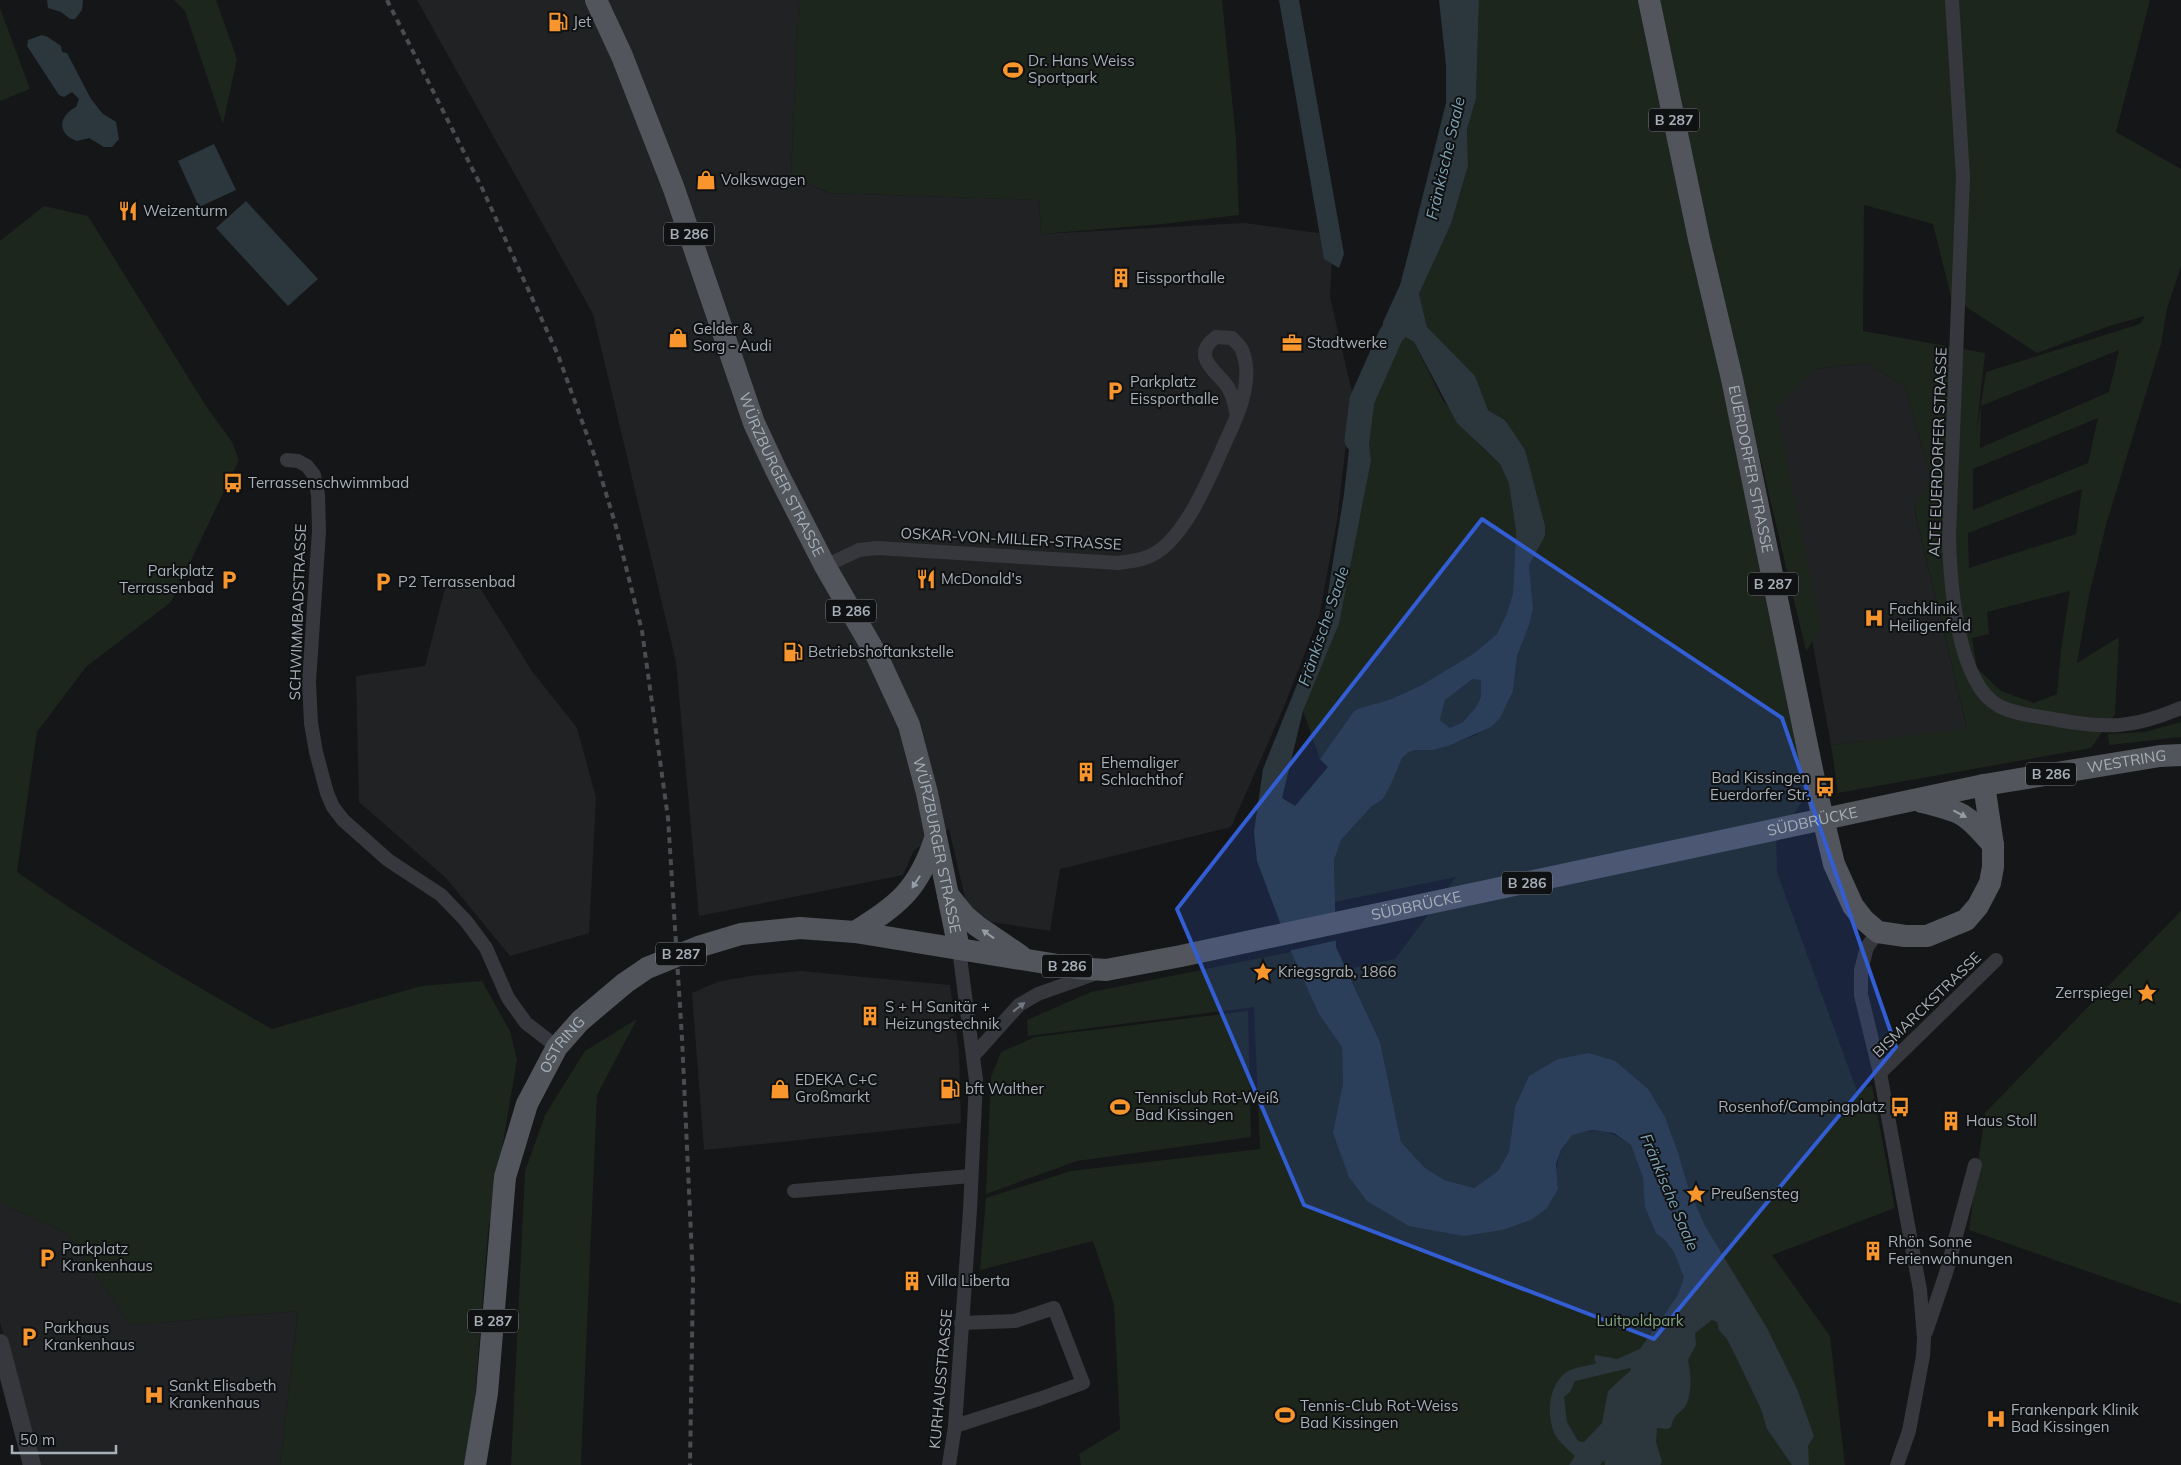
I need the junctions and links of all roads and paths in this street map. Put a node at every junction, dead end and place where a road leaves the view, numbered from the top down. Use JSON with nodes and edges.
{"nodes":[{"id":1,"x":596,"y":0,"type":"edge"},
{"id":2,"x":1649,"y":0,"type":"edge"},
{"id":3,"x":1952,"y":0,"type":"edge"},
{"id":4,"x":1237,"y":416,"type":"junction"},
{"id":5,"x":287,"y":460,"type":"dead end"},
{"id":6,"x":825,"y":566,"type":"junction"},
{"id":7,"x":2181,"y":708,"type":"edge"},
{"id":8,"x":2181,"y":755,"type":"edge"},
{"id":9,"x":1984,"y":785,"type":"junction"},
{"id":10,"x":1916,"y":800,"type":"junction"},
{"id":11,"x":935,"y":838,"type":"junction"},
{"id":12,"x":1993,"y":845,"type":"junction"},
{"id":13,"x":946,"y":892,"type":"junction"},
{"id":14,"x":855,"y":932,"type":"junction"},
{"id":15,"x":1878,"y":932,"type":"junction"},
{"id":16,"x":958,"y":949,"type":"junction"},
{"id":17,"x":1996,"y":960,"type":"dead end"},
{"id":18,"x":1029,"y":961,"type":"junction"},
{"id":19,"x":1106,"y":970,"type":"junction"},
{"id":20,"x":557,"y":1048,"type":"junction"},
{"id":21,"x":974,"y":1055,"type":"junction"},
{"id":22,"x":1880,"y":1072,"type":"junction"},
{"id":23,"x":1975,"y":1165,"type":"dead end"},
{"id":24,"x":971,"y":1176,"type":"junction"},
{"id":25,"x":794,"y":1191,"type":"dead end"},
{"id":26,"x":962,"y":1323,"type":"junction"},
{"id":27,"x":1924,"y":1338,"type":"junction"},
{"id":28,"x":0,"y":1343,"type":"edge"},
{"id":29,"x":955,"y":1426,"type":"junction"},
{"id":30,"x":32,"y":1465,"type":"edge"},
{"id":31,"x":475,"y":1465,"type":"edge"},
{"id":32,"x":949,"y":1465,"type":"edge"},
{"id":33,"x":1897,"y":1465,"type":"edge"}],
"edges":[{"from":1,"to":6,"type":"main road","name":"WÜRZBURGER STRASSE","number":"B 286"},
{"from":2,"to":15,"type":"main road","name":"EUERDORFER STRASSE","number":"B 287"},
{"from":3,"to":7,"type":"street","name":"ALTE EUERDORFER STRASSE"},
{"from":4,"to":4,"type":"street","name":"OSKAR-VON-MILLER-STRASSE"},
{"from":4,"to":6,"type":"street","name":"OSKAR-VON-MILLER-STRASSE"},
{"from":5,"to":20,"type":"street","name":"SCHWIMMBADSTRASSE"},
{"from":6,"to":11,"type":"main road","name":"WÜRZBURGER STRASSE","number":"B 286"},
{"from":8,"to":9,"type":"main road","name":"WESTRING","number":"B 286"},
{"from":9,"to":10,"type":"main road","number":"B 286"},
{"from":9,"to":12,"type":"main road"},
{"from":10,"to":12,"type":"main road","one_way":true},
{"from":10,"to":19,"type":"main road","name":"SÜDBRÜCKE","number":"B 286"},
{"from":11,"to":13,"type":"main road","name":"WÜRZBURGER STRASSE","number":"B 286"},
{"from":11,"to":14,"type":"main road","one_way":true},
{"from":12,"to":15,"type":"main road"},
{"from":13,"to":16,"type":"main road","name":"WÜRZBURGER STRASSE","number":"B 286"},
{"from":18,"to":13,"type":"main road","one_way":true},
{"from":14,"to":16,"type":"main road","name":"OSTRING","number":"B 287"},
{"from":14,"to":20,"type":"main road","name":"OSTRING","number":"B 287"},
{"from":15,"to":22,"type":"street","name":"BISMARCKSTRASSE"},
{"from":16,"to":18,"type":"main road","name":"SÜDBRÜCKE","number":"B 286"},
{"from":16,"to":21,"type":"street","name":"KURHAUSSTRASSE"},
{"from":17,"to":22,"type":"street","name":"BISMARCKSTRASSE"},
{"from":18,"to":19,"type":"main road","name":"SÜDBRÜCKE","number":"B 286"},
{"from":21,"to":19,"type":"street","one_way":true},
{"from":20,"to":31,"type":"main road","name":"OSTRING","number":"B 287"},
{"from":21,"to":24,"type":"street","name":"KURHAUSSTRASSE"},
{"from":22,"to":27,"type":"street","name":"BISMARCKSTRASSE"},
{"from":23,"to":27,"type":"street","name":"BISMARCKSTRASSE"},
{"from":24,"to":25,"type":"street"},
{"from":24,"to":26,"type":"street","name":"KURHAUSSTRASSE"},
{"from":26,"to":29,"type":"street","name":"KURHAUSSTRASSE"},
{"from":26,"to":29,"type":"street"},
{"from":27,"to":33,"type":"street","name":"BISMARCKSTRASSE"},
{"from":28,"to":30,"type":"street"},
{"from":29,"to":32,"type":"street","name":"KURHAUSSTRASSE"}]}
